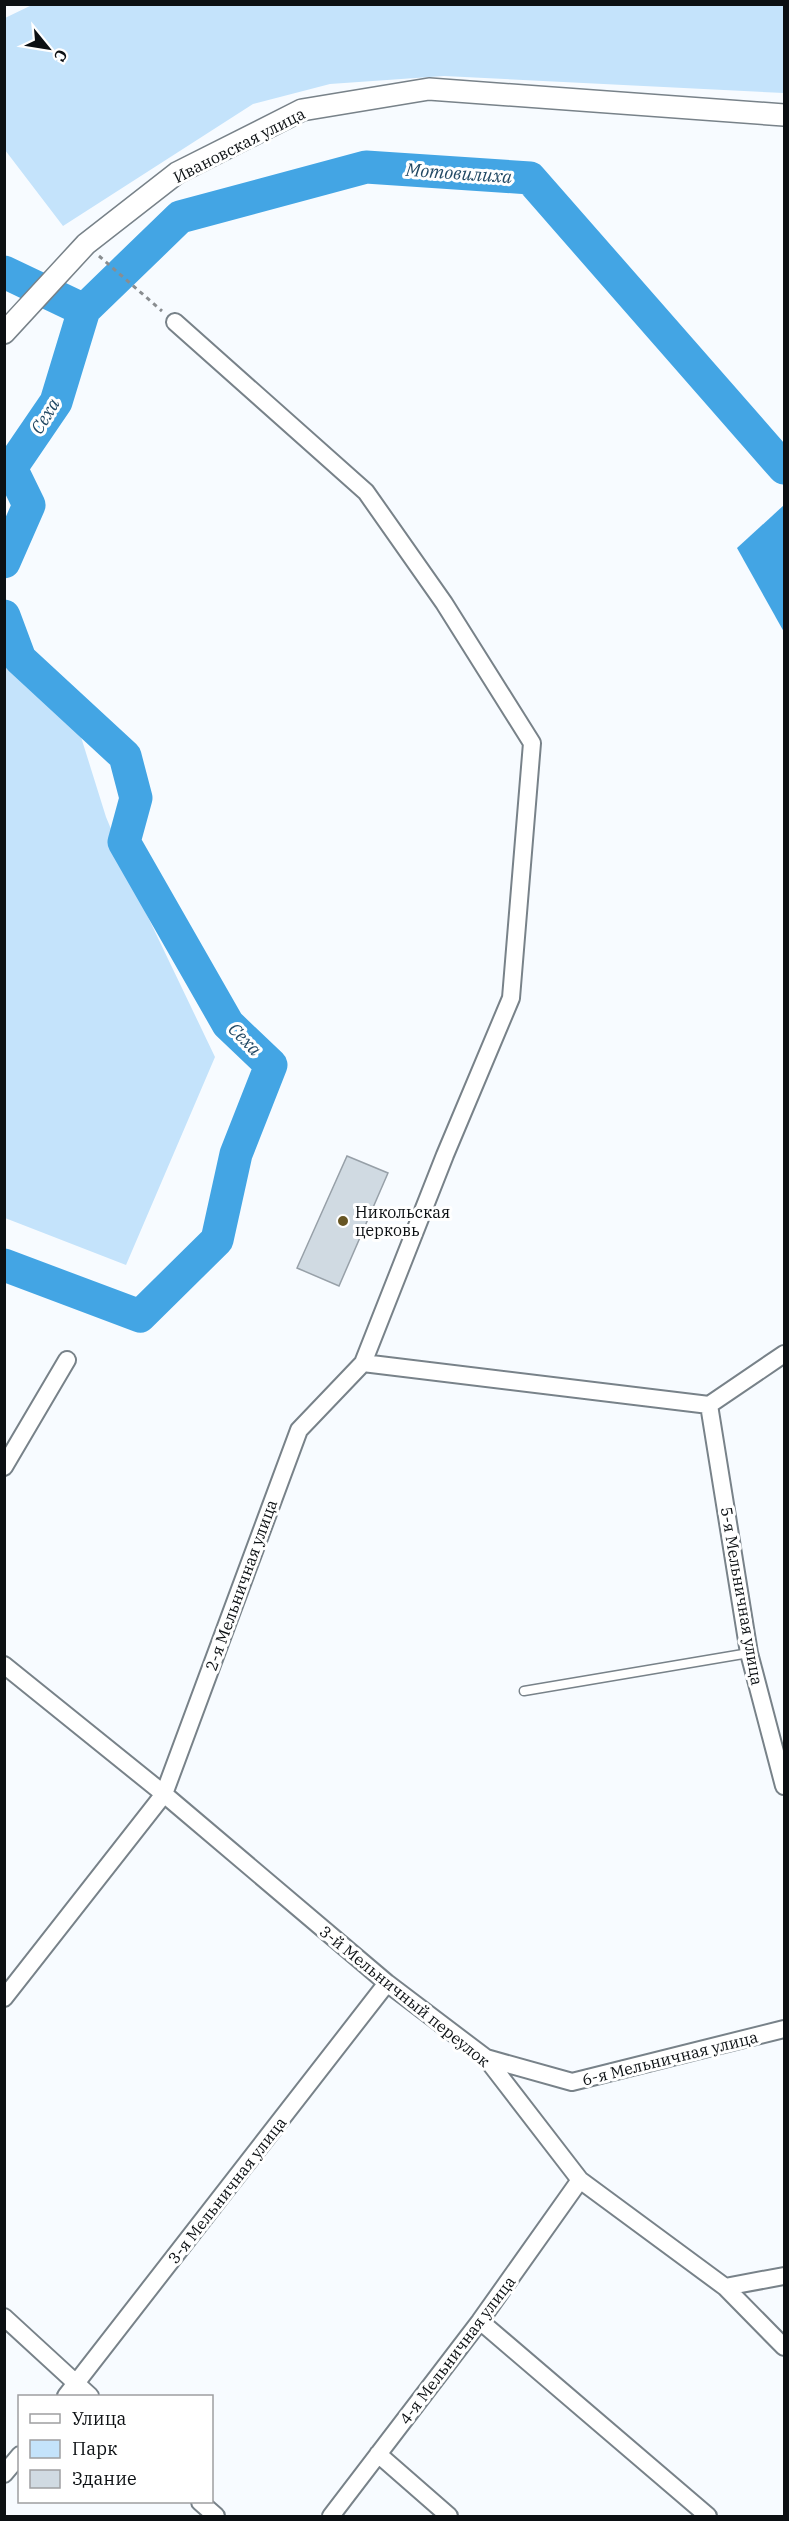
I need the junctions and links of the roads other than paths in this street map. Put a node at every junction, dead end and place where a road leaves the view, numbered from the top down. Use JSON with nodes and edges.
{"nodes":[{"id":1,"x":784,"y":115,"type":"edge"},
{"id":2,"x":175,"y":322,"type":"road end"},
{"id":3,"x":4,"y":333,"type":"edge"},
{"id":4,"x":784,"y":1354,"type":"edge"},
{"id":5,"x":67,"y":1360,"type":"dead end"},
{"id":6,"x":363,"y":1363,"type":"junction"},
{"id":7,"x":709,"y":1405,"type":"junction"},
{"id":8,"x":4,"y":1467,"type":"edge"},
{"id":9,"x":749,"y":1653,"type":"junction"},
{"id":10,"x":4,"y":1665,"type":"edge"},
{"id":11,"x":524,"y":1691,"type":"dead end"},
{"id":12,"x":784,"y":1782,"type":"edge"},
{"id":13,"x":164,"y":1794,"type":"junction"},
{"id":14,"x":387,"y":1983,"type":"junction"},
{"id":15,"x":4,"y":1998,"type":"edge"},
{"id":16,"x":784,"y":2029,"type":"edge"},
{"id":17,"x":486,"y":2058,"type":"junction"},
{"id":18,"x":580,"y":2180,"type":"junction"},
{"id":19,"x":784,"y":2276,"type":"edge"},
{"id":20,"x":725,"y":2287,"type":"junction"},
{"id":21,"x":4,"y":2317,"type":"edge"},
{"id":22,"x":480,"y":2321,"type":"junction"},
{"id":23,"x":784,"y":2347,"type":"edge"},
{"id":24,"x":71,"y":2390,"type":"edge"},
{"id":25,"x":378,"y":2454,"type":"junction"},
{"id":26,"x":18,"y":2457,"type":"edge"},
{"id":27,"x":4,"y":2474,"type":"edge"},
{"id":28,"x":201,"y":2503,"type":"edge"},
{"id":29,"x":216,"y":2517,"type":"edge"},
{"id":30,"x":331,"y":2517,"type":"edge"},
{"id":31,"x":449,"y":2517,"type":"edge"},
{"id":32,"x":708,"y":2517,"type":"edge"}],
"edges":[{"from":1,"to":3,"type":"street","name":"Ивановская улица"},
{"from":2,"to":6,"type":"street","name":"2-я Мельничная улица"},
{"from":4,"to":7,"type":"street"},
{"from":5,"to":8,"type":"street"},
{"from":6,"to":7,"type":"street"},
{"from":6,"to":13,"type":"street","name":"2-я Мельничная улица"},
{"from":7,"to":9,"type":"street","name":"5-я Мельничная улица"},
{"from":9,"to":11,"type":"lane"},
{"from":9,"to":12,"type":"street","name":"5-я Мельничная улица"},
{"from":10,"to":13,"type":"street","name":"3-й Мельничный переулок"},
{"from":13,"to":14,"type":"street","name":"3-й Мельничный переулок"},
{"from":13,"to":15,"type":"street","name":"2-я Мельничная улица"},
{"from":14,"to":17,"type":"street","name":"3-й Мельничный переулок"},
{"from":14,"to":24,"type":"street","name":"3-я Мельничная улица"},
{"from":16,"to":17,"type":"street","name":"6-я Мельничная улица"},
{"from":17,"to":18,"type":"street","name":"3-й Мельничный переулок"},
{"from":18,"to":20,"type":"street","name":"3-й Мельничный переулок"},
{"from":18,"to":22,"type":"street","name":"4-я Мельничная улица"},
{"from":19,"to":20,"type":"street"},
{"from":20,"to":23,"type":"street","name":"3-й Мельничный переулок"},
{"from":21,"to":24,"type":"street"},
{"from":22,"to":25,"type":"street","name":"4-я Мельничная улица"},
{"from":22,"to":32,"type":"street"},
{"from":25,"to":30,"type":"street","name":"4-я Мельничная улица"},
{"from":25,"to":31,"type":"street"},
{"from":26,"to":27,"type":"street"},
{"from":28,"to":29,"type":"street"}]}
